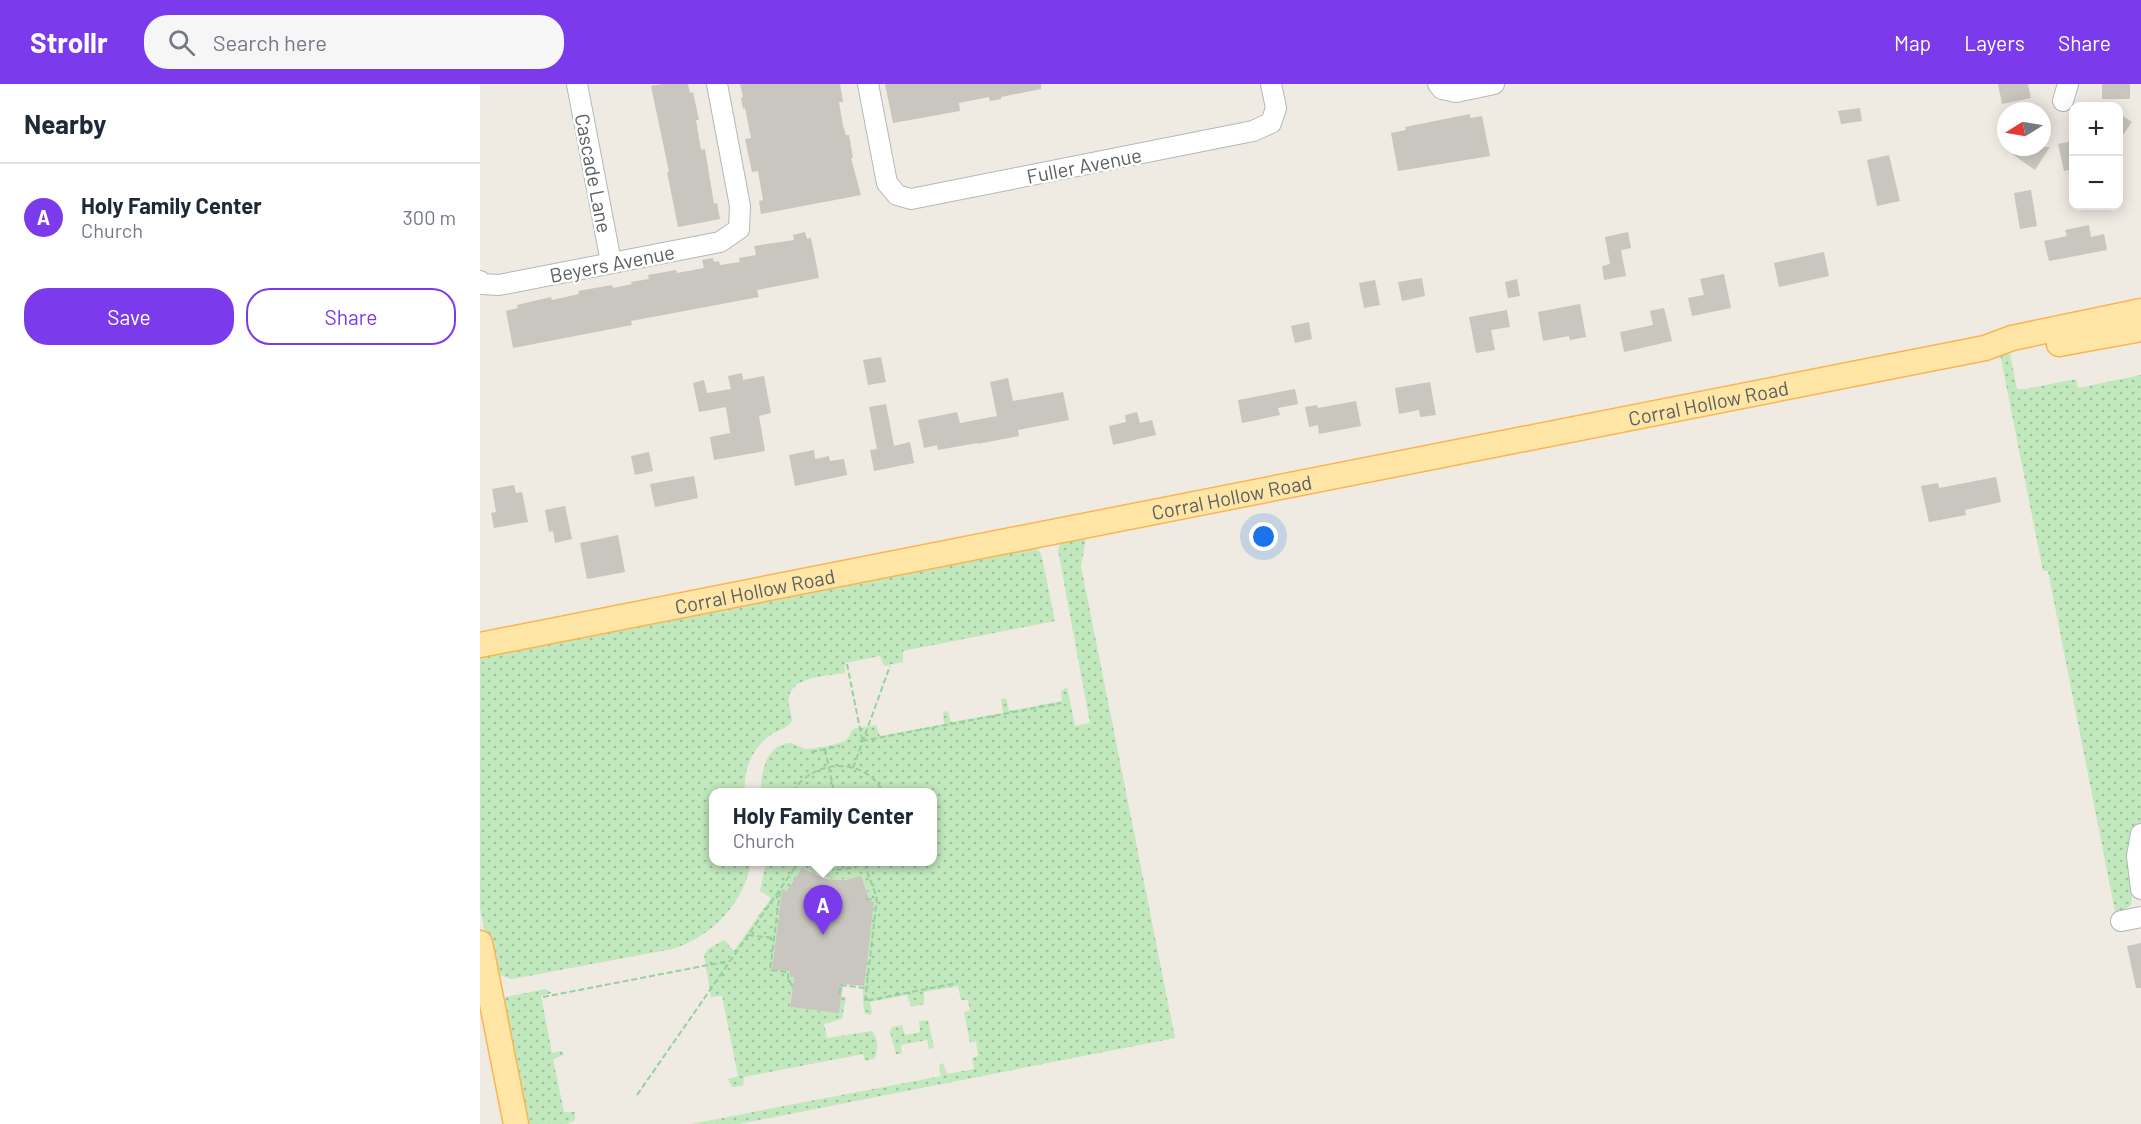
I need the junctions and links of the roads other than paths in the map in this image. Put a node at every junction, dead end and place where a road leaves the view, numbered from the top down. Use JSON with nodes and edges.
{"nodes":[{"id":1,"x":578,"y":84,"type":"edge"},
{"id":2,"x":717,"y":84,"type":"edge"},
{"id":3,"x":868,"y":84,"type":"edge"},
{"id":4,"x":1271,"y":84,"type":"edge"},
{"id":5,"x":1494,"y":84,"type":"edge"},
{"id":6,"x":1440,"y":86,"type":"edge"},
{"id":7,"x":611,"y":262,"type":"junction"},
{"id":8,"x":481,"y":283,"type":"edge"},
{"id":9,"x":2141,"y":311,"type":"edge"},
{"id":10,"x":2141,"y":329,"type":"edge"},
{"id":11,"x":1985,"y":348,"type":"junction"},
{"id":12,"x":480,"y":645,"type":"edge"},
{"id":13,"x":2141,"y":834,"type":"edge"},
{"id":14,"x":2141,"y":889,"type":"edge"},
{"id":15,"x":2141,"y":917,"type":"edge"},
{"id":16,"x":2121,"y":921,"type":"dead end"},
{"id":17,"x":480,"y":944,"type":"edge"},
{"id":18,"x":516,"y":1124,"type":"edge"}],
"edges":[{"from":1,"to":7,"type":"street","name":"Cascade Lane"},
{"from":2,"to":7,"type":"street","name":"Beyers Avenue"},
{"from":3,"to":4,"type":"street","name":"Fuller Avenue"},
{"from":5,"to":6,"type":"street"},
{"from":7,"to":8,"type":"street","name":"Beyers Avenue"},
{"from":9,"to":11,"type":"main road","name":"Corral Hollow Road"},
{"from":10,"to":11,"type":"main road","name":"Corral Hollow Road"},
{"from":11,"to":12,"type":"main road","name":"Corral Hollow Road"},
{"from":13,"to":14,"type":"street"},
{"from":15,"to":16,"type":"street"},
{"from":17,"to":18,"type":"main road"}]}
